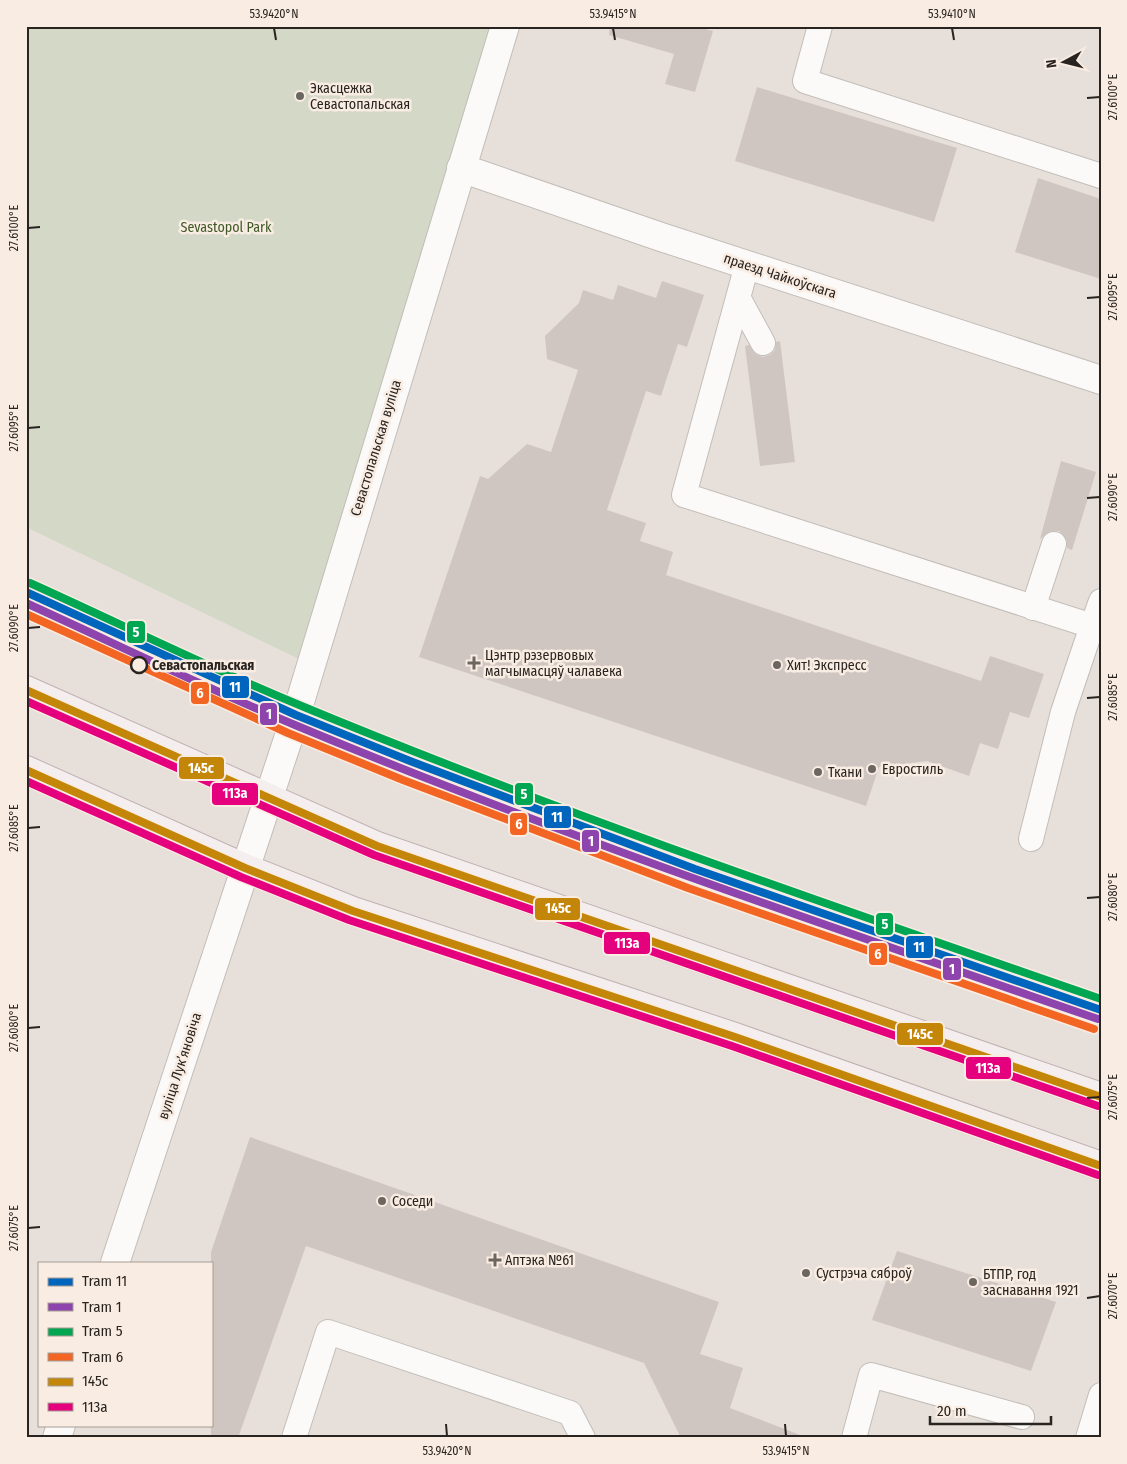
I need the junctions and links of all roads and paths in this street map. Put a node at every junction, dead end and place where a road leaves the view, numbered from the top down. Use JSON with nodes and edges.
{"nodes":[{"id":1,"x":505,"y":26,"type":"edge"},
{"id":2,"x":820,"y":26,"type":"edge"},
{"id":3,"x":461,"y":168,"type":"junction"},
{"id":4,"x":1101,"y":176,"type":"edge"},
{"id":5,"x":747,"y":265,"type":"junction"},
{"id":6,"x":739,"y":299,"type":"junction"},
{"id":7,"x":763,"y":344,"type":"dead end"},
{"id":8,"x":1101,"y":380,"type":"edge"},
{"id":9,"x":1054,"y":544,"type":"dead end"},
{"id":10,"x":1101,"y":601,"type":"edge"},
{"id":11,"x":1034,"y":608,"type":"junction"},
{"id":12,"x":1092,"y":626,"type":"junction"},
{"id":13,"x":26,"y":690,"type":"edge"},
{"id":14,"x":26,"y":770,"type":"edge"},
{"id":15,"x":267,"y":798,"type":"junction"},
{"id":16,"x":1031,"y":838,"type":"dead end"},
{"id":17,"x":245,"y":868,"type":"junction"},
{"id":18,"x":1101,"y":1097,"type":"edge"},
{"id":19,"x":1101,"y":1166,"type":"edge"},
{"id":20,"x":115,"y":1262,"type":"edge"},
{"id":21,"x":1101,"y":1395,"type":"edge"},
{"id":22,"x":1022,"y":1417,"type":"dead end"},
{"id":23,"x":61,"y":1426,"type":"edge"},
{"id":24,"x":57,"y":1438,"type":"edge"},
{"id":25,"x":294,"y":1438,"type":"edge"},
{"id":26,"x":583,"y":1438,"type":"edge"},
{"id":27,"x":854,"y":1438,"type":"edge"},
{"id":28,"x":1088,"y":1438,"type":"edge"}],
"edges":[{"from":1,"to":3,"type":"street","name":"Севастопальская вуліца"},
{"from":2,"to":4,"type":"lane"},
{"from":3,"to":5,"type":"street","name":"праезд Чайкоўскага"},
{"from":3,"to":15,"type":"street","name":"Севастопальская вуліца"},
{"from":5,"to":6,"type":"lane"},
{"from":5,"to":8,"type":"street","name":"праезд Чайкоўскага"},
{"from":6,"to":7,"type":"lane"},
{"from":6,"to":11,"type":"lane"},
{"from":9,"to":11,"type":"lane"},
{"from":10,"to":12,"type":"lane"},
{"from":11,"to":12,"type":"lane"},
{"from":12,"to":16,"type":"lane"},
{"from":13,"to":15,"type":"main road"},
{"from":14,"to":17,"type":"main road"},
{"from":15,"to":17,"type":"street","name":"Севастопальская вуліца"},
{"from":15,"to":18,"type":"main road"},
{"from":17,"to":19,"type":"main road"},
{"from":17,"to":20,"type":"street","name":"вуліца Лукʼяновіча"},
{"from":21,"to":28,"type":"lane"},
{"from":22,"to":27,"type":"lane"},
{"from":23,"to":24,"type":"street"},
{"from":25,"to":26,"type":"lane"}]}
